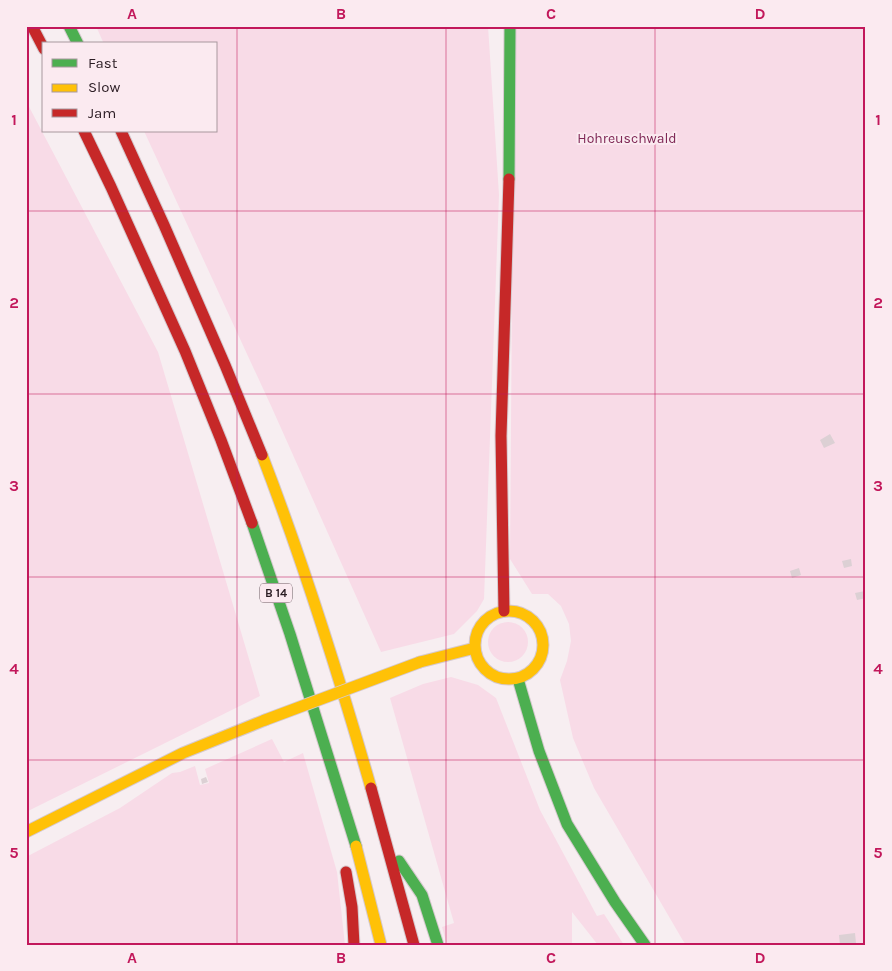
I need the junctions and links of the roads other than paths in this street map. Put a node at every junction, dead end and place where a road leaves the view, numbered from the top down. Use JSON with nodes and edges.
{"nodes":[{"id":1,"x":32,"y":26,"type":"edge"},
{"id":2,"x":69,"y":26,"type":"edge"},
{"id":3,"x":510,"y":26,"type":"edge"},
{"id":4,"x":77,"y":42,"type":"edge"},
{"id":5,"x":42,"y":45,"type":"edge"},
{"id":6,"x":84,"y":132,"type":"edge"},
{"id":7,"x":121,"y":132,"type":"edge"},
{"id":8,"x":504,"y":611,"type":"junction"},
{"id":9,"x":475,"y":648,"type":"junction"},
{"id":10,"x":518,"y":679,"type":"junction"},
{"id":11,"x":26,"y":832,"type":"edge"},
{"id":12,"x":354,"y":840,"type":"junction"},
{"id":13,"x":388,"y":843,"type":"junction"},
{"id":14,"x":354,"y":945,"type":"edge"},
{"id":15,"x":381,"y":945,"type":"edge"},
{"id":16,"x":414,"y":945,"type":"edge"},
{"id":17,"x":438,"y":945,"type":"edge"},
{"id":18,"x":645,"y":945,"type":"edge"}],
"edges":[{"from":1,"to":5,"type":"main road"},
{"from":2,"to":4,"type":"main road"},
{"from":3,"to":8,"type":"main road"},
{"from":6,"to":12,"type":"main road","number":"B 14"},
{"from":7,"to":13,"type":"main road","number":"B 14"},
{"from":8,"to":9,"type":"main road"},
{"from":8,"to":10,"type":"main road"},
{"from":9,"to":10,"type":"main road"},
{"from":9,"to":11,"type":"main road","bridge":true},
{"from":10,"to":18,"type":"main road"},
{"from":12,"to":14,"type":"main road"},
{"from":12,"to":15,"type":"main road","number":"B 14"},
{"from":13,"to":16,"type":"main road","number":"B 14"},
{"from":13,"to":17,"type":"main road"}]}
